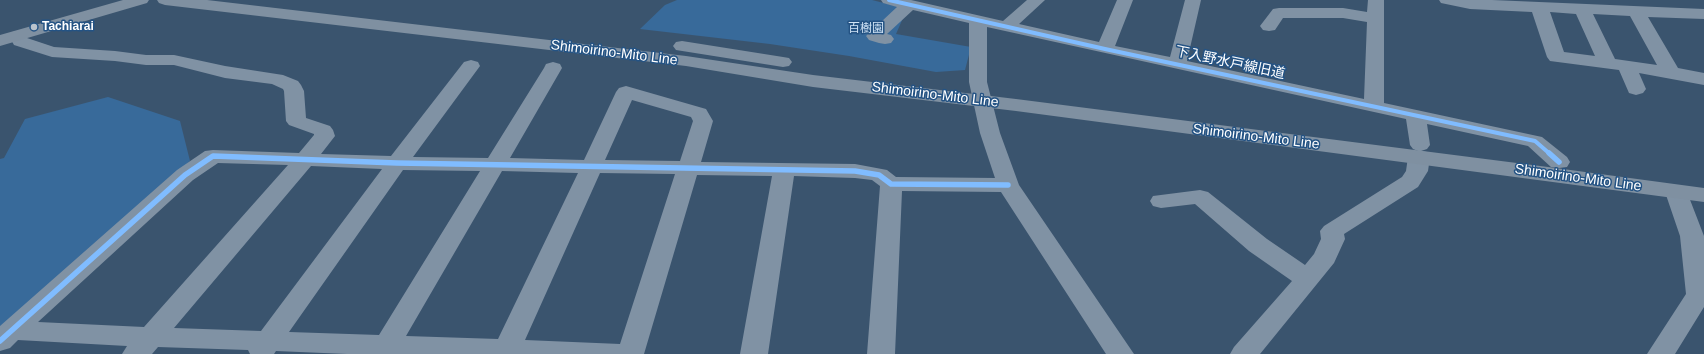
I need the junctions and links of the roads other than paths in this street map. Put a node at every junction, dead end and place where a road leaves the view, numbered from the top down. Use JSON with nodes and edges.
{"nodes":[{"id":1,"x":141,"y":0,"type":"edge"},
{"id":2,"x":165,"y":0,"type":"edge"},
{"id":3,"x":293,"y":0,"type":"edge"},
{"id":4,"x":1037,"y":0,"type":"edge"},
{"id":5,"x":1125,"y":0,"type":"edge"},
{"id":6,"x":1193,"y":0,"type":"edge"},
{"id":7,"x":1376,"y":0,"type":"edge"},
{"id":8,"x":1447,"y":0,"type":"edge"},
{"id":9,"x":900,"y":2,"type":"edge"},
{"id":10,"x":1547,"y":5,"type":"edge"},
{"id":11,"x":1581,"y":8,"type":"junction"},
{"id":12,"x":1636,"y":11,"type":"junction"},
{"id":13,"x":1704,"y":14,"type":"edge"},
{"id":14,"x":1376,"y":18,"type":"junction"},
{"id":15,"x":978,"y":21,"type":"junction"},
{"id":16,"x":1269,"y":26,"type":"dead end"},
{"id":17,"x":1006,"y":27,"type":"junction"},
{"id":18,"x":18,"y":36,"type":"junction"},
{"id":19,"x":884,"y":39,"type":"dead end"},
{"id":20,"x":0,"y":41,"type":"edge"},
{"id":21,"x":1105,"y":49,"type":"junction"},
{"id":22,"x":1177,"y":64,"type":"junction"},
{"id":23,"x":1608,"y":64,"type":"junction"},
{"id":24,"x":471,"y":66,"type":"dead end"},
{"id":25,"x":1627,"y":66,"type":"junction"},
{"id":26,"x":553,"y":68,"type":"dead end"},
{"id":27,"x":1671,"y":73,"type":"junction"},
{"id":28,"x":1704,"y":79,"type":"edge"},
{"id":29,"x":1636,"y":89,"type":"dead end"},
{"id":30,"x":982,"y":95,"type":"junction"},
{"id":31,"x":1374,"y":106,"type":"junction"},
{"id":32,"x":1415,"y":115,"type":"junction"},
{"id":33,"x":1419,"y":151,"type":"junction"},
{"id":34,"x":304,"y":160,"type":"junction"},
{"id":35,"x":1559,"y":162,"type":"junction"},
{"id":36,"x":397,"y":163,"type":"junction"},
{"id":37,"x":494,"y":165,"type":"junction"},
{"id":38,"x":593,"y":166,"type":"junction"},
{"id":39,"x":687,"y":168,"type":"junction"},
{"id":40,"x":784,"y":170,"type":"junction"},
{"id":41,"x":1704,"y":181,"type":"edge"},
{"id":42,"x":891,"y":184,"type":"junction"},
{"id":43,"x":1008,"y":184,"type":"junction"},
{"id":44,"x":1676,"y":192,"type":"junction"},
{"id":45,"x":1704,"y":195,"type":"edge"},
{"id":46,"x":1161,"y":201,"type":"dead end"},
{"id":47,"x":1307,"y":279,"type":"junction"},
{"id":48,"x":7,"y":335,"type":"edge"},
{"id":49,"x":144,"y":346,"type":"edge"},
{"id":50,"x":263,"y":348,"type":"edge"},
{"id":51,"x":385,"y":350,"type":"edge"},
{"id":52,"x":506,"y":352,"type":"edge"},
{"id":53,"x":626,"y":354,"type":"edge"},
{"id":54,"x":630,"y":354,"type":"edge"},
{"id":55,"x":754,"y":354,"type":"edge"},
{"id":56,"x":880,"y":354,"type":"edge"},
{"id":57,"x":1120,"y":354,"type":"edge"},
{"id":58,"x":1244,"y":354,"type":"edge"},
{"id":59,"x":1661,"y":354,"type":"edge"}],
"edges":[{"from":1,"to":18,"type":"main road"},
{"from":2,"to":30,"type":"main road","name":"Shimoirino-Mito Line"},
{"from":3,"to":30,"type":"main road","name":"Shimoirino-Mito Line"},
{"from":4,"to":17,"type":"street"},
{"from":5,"to":21,"type":"street"},
{"from":6,"to":22,"type":"street"},
{"from":7,"to":14,"type":"street"},
{"from":8,"to":10,"type":"street"},
{"from":9,"to":15,"type":"street","name":"下入野水戸線旧道"},
{"from":9,"to":19,"type":"street"},
{"from":10,"to":11,"type":"street"},
{"from":10,"to":23,"type":"street"},
{"from":11,"to":12,"type":"street"},
{"from":11,"to":23,"type":"street"},
{"from":12,"to":13,"type":"street"},
{"from":12,"to":27,"type":"street"},
{"from":14,"to":16,"type":"street"},
{"from":14,"to":31,"type":"street"},
{"from":15,"to":17,"type":"street","name":"下入野水戸線旧道"},
{"from":15,"to":30,"type":"street"},
{"from":17,"to":21,"type":"street","name":"下入野水戸線旧道"},
{"from":18,"to":20,"type":"main road"},
{"from":18,"to":34,"type":"street"},
{"from":21,"to":22,"type":"street","name":"下入野水戸線旧道"},
{"from":22,"to":31,"type":"street","name":"下入野水戸線旧道"},
{"from":23,"to":25,"type":"street"},
{"from":24,"to":36,"type":"street"},
{"from":25,"to":27,"type":"street"},
{"from":25,"to":29,"type":"street"},
{"from":26,"to":37,"type":"street"},
{"from":27,"to":28,"type":"street"},
{"from":30,"to":33,"type":"main road","name":"Shimoirino-Mito Line"},
{"from":30,"to":43,"type":"street"},
{"from":31,"to":32,"type":"street","name":"下入野水戸線旧道"},
{"from":32,"to":33,"type":"street"},
{"from":32,"to":35,"type":"street","name":"下入野水戸線旧道"},
{"from":33,"to":35,"type":"main road","name":"Shimoirino-Mito Line"},
{"from":33,"to":44,"type":"main road","name":"Shimoirino-Mito Line"},
{"from":33,"to":47,"type":"street"},
{"from":34,"to":36,"type":"street"},
{"from":34,"to":48,"type":"street"},
{"from":34,"to":49,"type":"street"},
{"from":35,"to":41,"type":"main road","name":"Shimoirino-Mito Line"},
{"from":36,"to":37,"type":"street"},
{"from":36,"to":50,"type":"street"},
{"from":37,"to":38,"type":"street"},
{"from":37,"to":51,"type":"street"},
{"from":38,"to":39,"type":"street"},
{"from":38,"to":39,"type":"street"},
{"from":38,"to":52,"type":"street"},
{"from":39,"to":40,"type":"street"},
{"from":39,"to":54,"type":"street"},
{"from":40,"to":42,"type":"street"},
{"from":40,"to":55,"type":"street"},
{"from":42,"to":43,"type":"street"},
{"from":42,"to":56,"type":"street"},
{"from":43,"to":57,"type":"street"},
{"from":44,"to":45,"type":"main road","name":"Shimoirino-Mito Line"},
{"from":44,"to":59,"type":"street"},
{"from":46,"to":47,"type":"street"},
{"from":47,"to":58,"type":"street"},
{"from":48,"to":49,"type":"street"},
{"from":49,"to":50,"type":"street"},
{"from":50,"to":51,"type":"street"},
{"from":51,"to":52,"type":"street"},
{"from":52,"to":53,"type":"street"}]}
